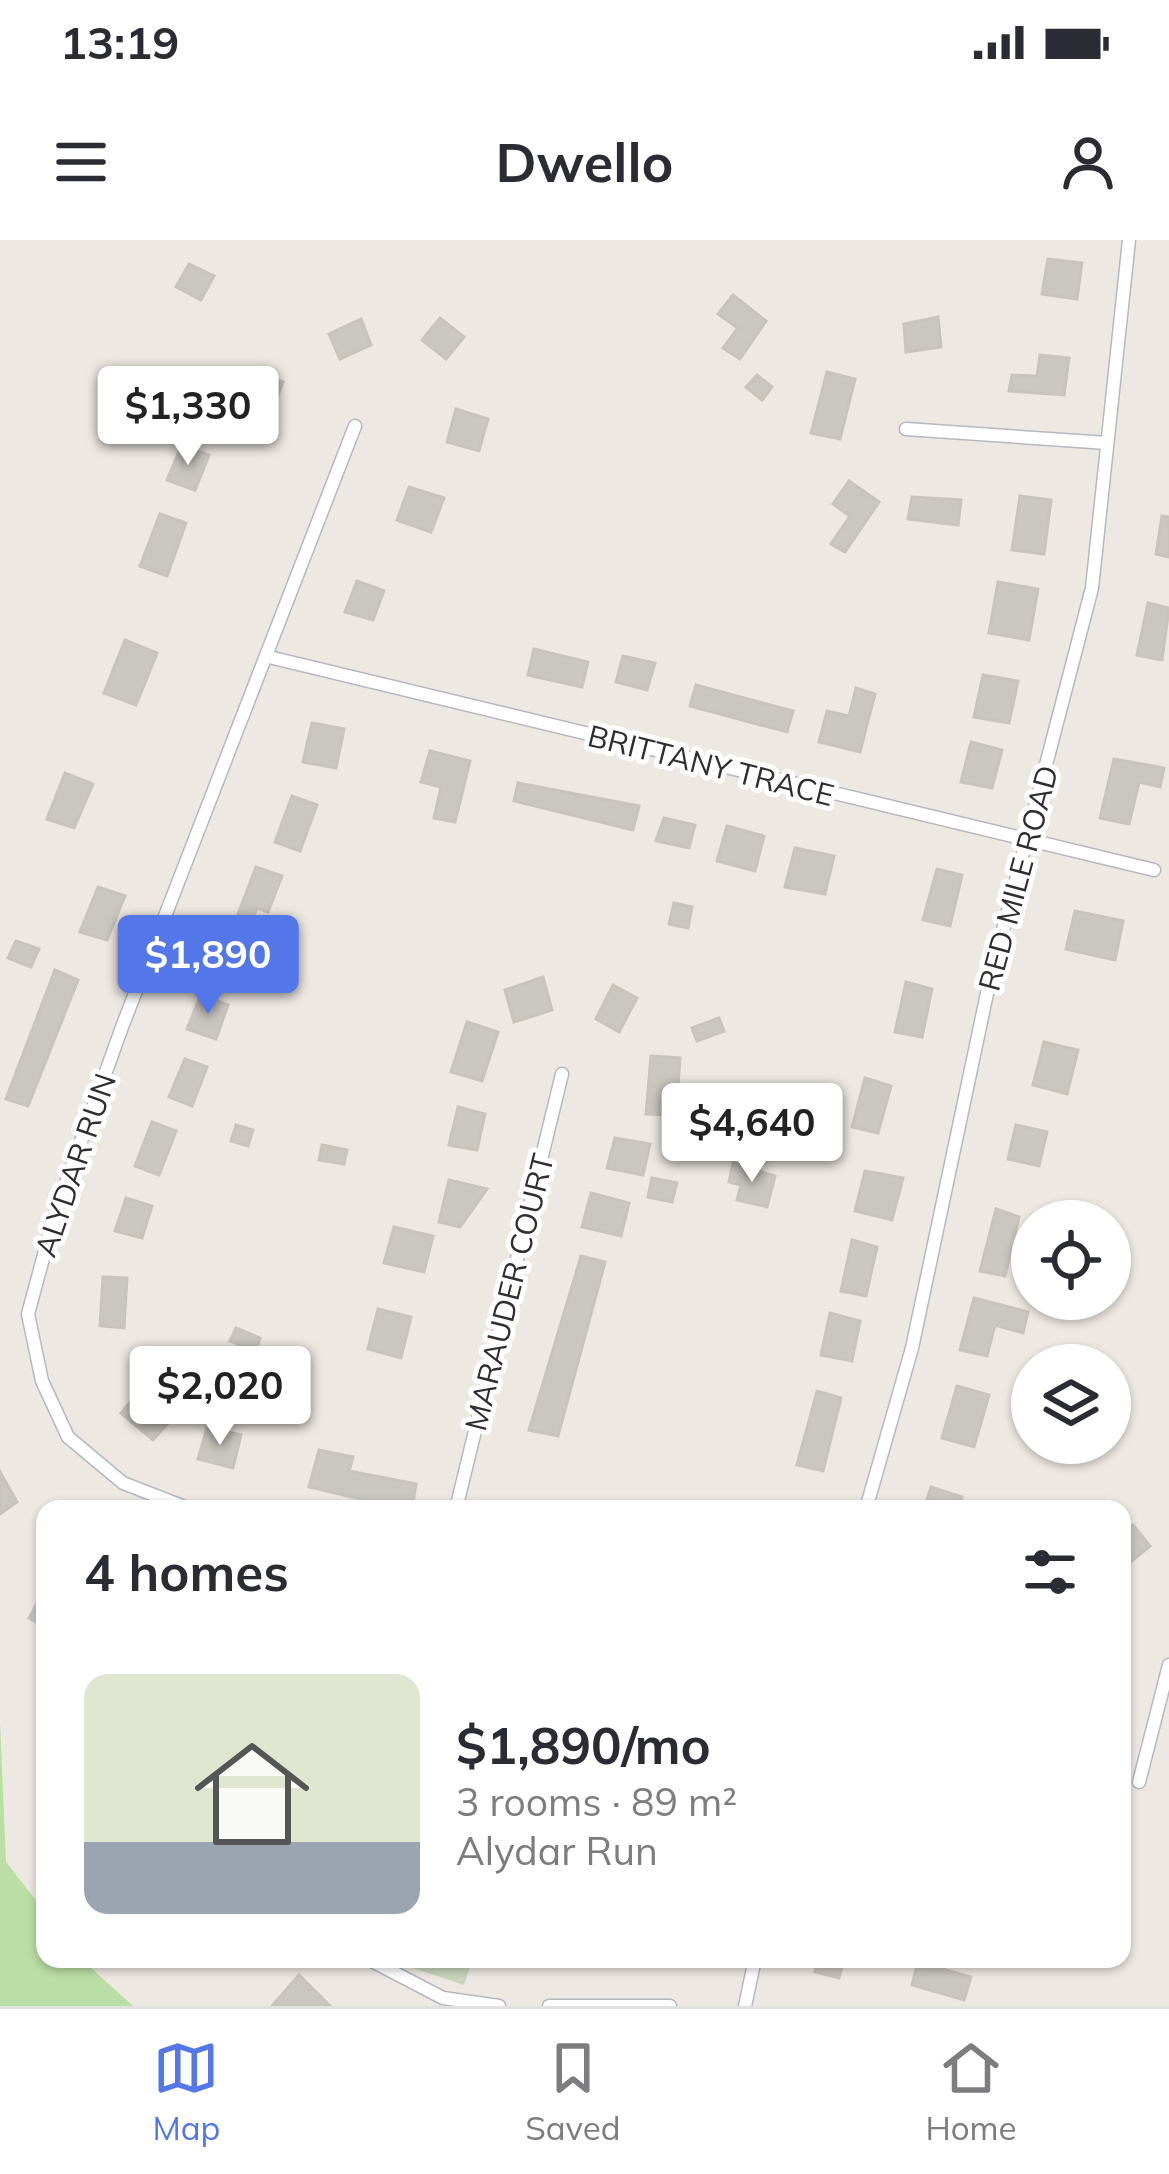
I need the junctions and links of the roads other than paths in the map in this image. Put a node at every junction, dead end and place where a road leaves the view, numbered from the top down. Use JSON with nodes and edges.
{"nodes":[{"id":1,"x":1129,"y":240,"type":"edge"},
{"id":2,"x":355,"y":426,"type":"dead end"},
{"id":3,"x":906,"y":429,"type":"dead end"},
{"id":4,"x":1107,"y":443,"type":"junction"},
{"id":5,"x":269,"y":657,"type":"junction"},
{"id":6,"x":1027,"y":843,"type":"junction"},
{"id":7,"x":1154,"y":869,"type":"dead end"},
{"id":8,"x":562,"y":1075,"type":"dead end"},
{"id":9,"x":167,"y":1500,"type":"edge"},
{"id":10,"x":458,"y":1500,"type":"edge"},
{"id":11,"x":869,"y":1500,"type":"edge"},
{"id":12,"x":1169,"y":1664,"type":"edge"},
{"id":13,"x":1139,"y":1782,"type":"dead end"},
{"id":14,"x":385,"y":1968,"type":"edge"},
{"id":15,"x":753,"y":1968,"type":"edge"},
{"id":16,"x":499,"y":2006,"type":"edge"},
{"id":17,"x":549,"y":2006,"type":"edge"},
{"id":18,"x":670,"y":2006,"type":"edge"},
{"id":19,"x":745,"y":2006,"type":"edge"}],
"edges":[{"from":1,"to":4,"type":"street","name":"RED MILE ROAD"},
{"from":2,"to":5,"type":"street","name":"ALYDAR RUN"},
{"from":3,"to":4,"type":"street"},
{"from":4,"to":6,"type":"street","name":"RED MILE ROAD"},
{"from":5,"to":6,"type":"street","name":"BRITTANY TRACE"},
{"from":5,"to":9,"type":"street","name":"ALYDAR RUN"},
{"from":6,"to":7,"type":"street","name":"BRITTANY TRACE"},
{"from":6,"to":11,"type":"street","name":"RED MILE ROAD"},
{"from":8,"to":10,"type":"street","name":"MARAUDER COURT"},
{"from":12,"to":13,"type":"street"},
{"from":14,"to":16,"type":"street"},
{"from":15,"to":19,"type":"street"},
{"from":17,"to":18,"type":"street"}]}
